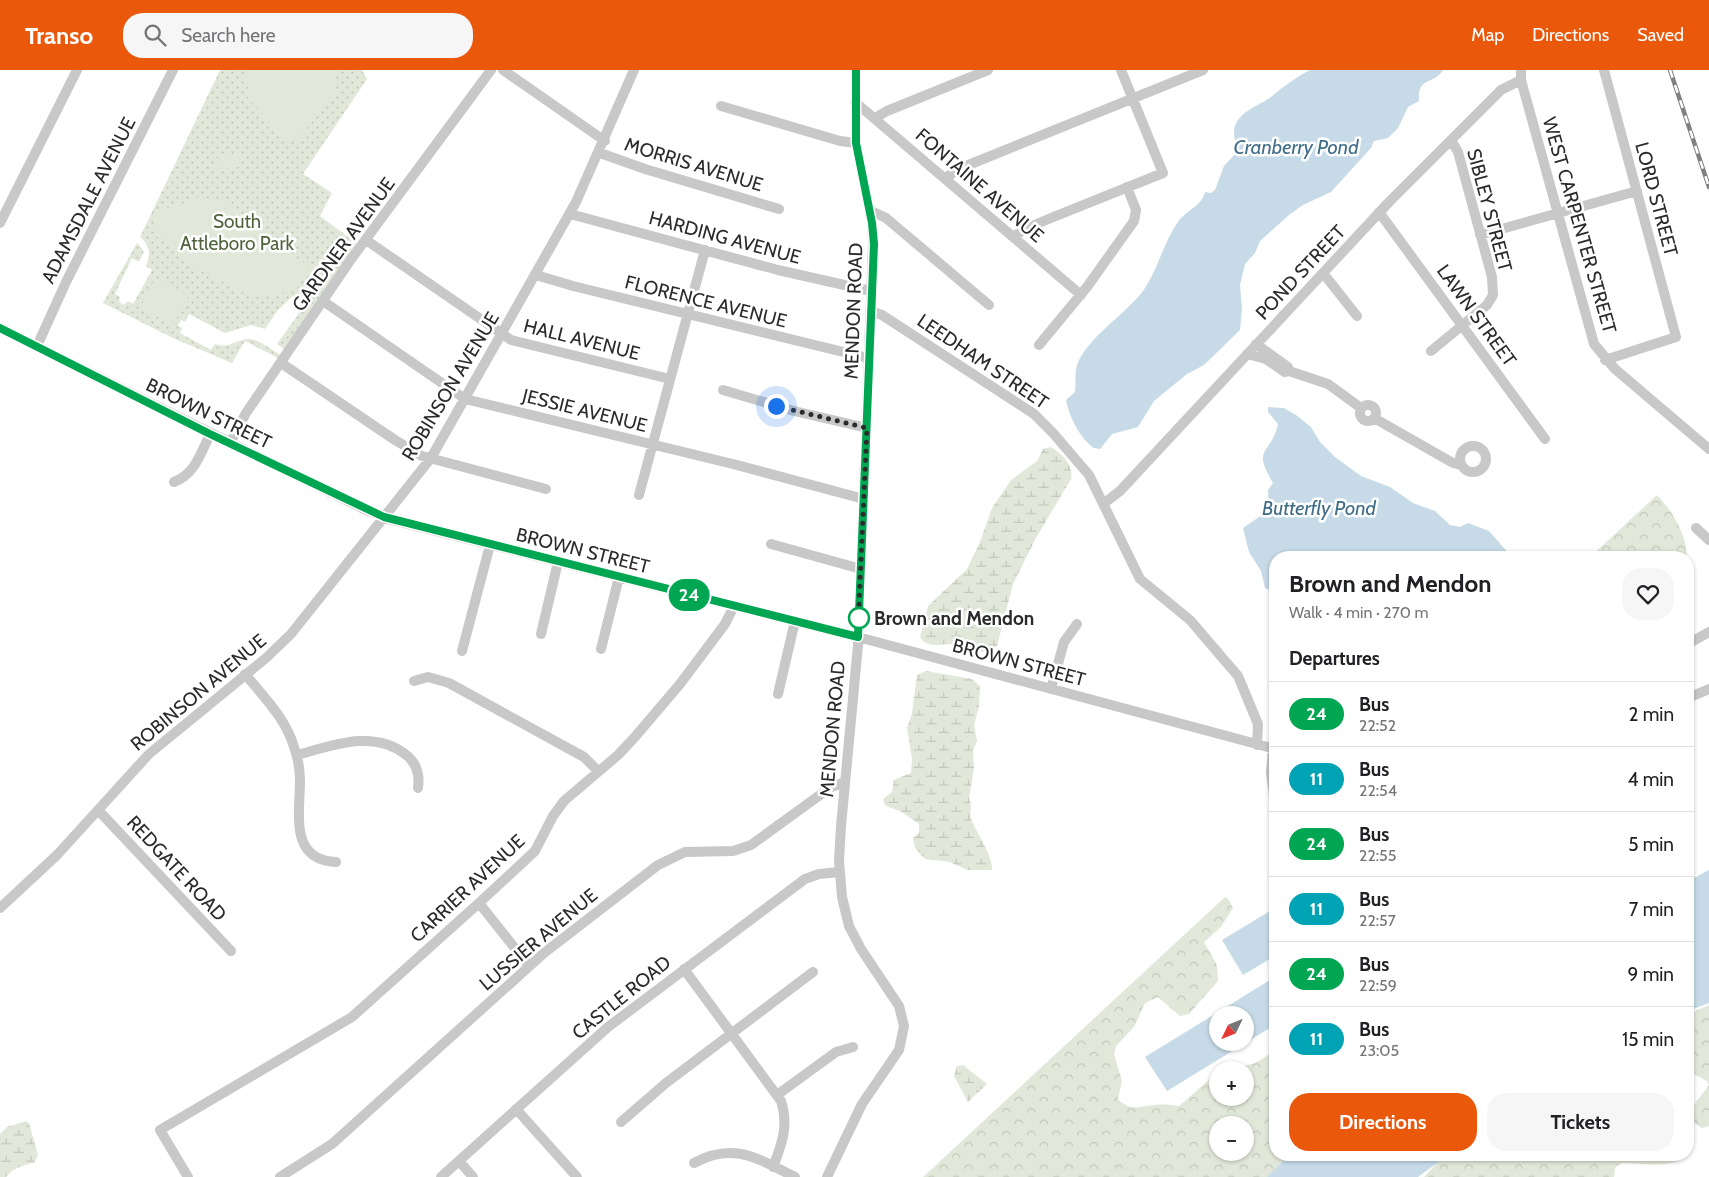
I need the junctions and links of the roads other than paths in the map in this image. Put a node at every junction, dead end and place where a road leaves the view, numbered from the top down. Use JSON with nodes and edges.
{"nodes":[{"id":1,"x":77,"y":70,"type":"edge"},
{"id":2,"x":173,"y":70,"type":"edge"},
{"id":3,"x":491,"y":70,"type":"edge"},
{"id":4,"x":504,"y":70,"type":"edge"},
{"id":5,"x":634,"y":70,"type":"edge"},
{"id":6,"x":856,"y":70,"type":"edge"},
{"id":7,"x":988,"y":70,"type":"edge"},
{"id":8,"x":1121,"y":70,"type":"edge"},
{"id":9,"x":1203,"y":70,"type":"edge"},
{"id":10,"x":1604,"y":70,"type":"edge"},
{"id":11,"x":1521,"y":75,"type":"edge"},
{"id":12,"x":1133,"y":98,"type":"junction"},
{"id":13,"x":855,"y":102,"type":"junction"},
{"id":14,"x":721,"y":106,"type":"dead end"},
{"id":15,"x":875,"y":118,"type":"junction"},
{"id":16,"x":1451,"y":140,"type":"junction"},
{"id":17,"x":605,"y":141,"type":"junction"},
{"id":18,"x":856,"y":143,"type":"junction"},
{"id":19,"x":600,"y":153,"type":"junction"},
{"id":20,"x":945,"y":178,"type":"junction"},
{"id":21,"x":1128,"y":187,"type":"junction"},
{"id":22,"x":1637,"y":191,"type":"junction"},
{"id":23,"x":779,"y":209,"type":"dead end"},
{"id":24,"x":869,"y":210,"type":"junction"},
{"id":25,"x":1379,"y":212,"type":"junction"},
{"id":26,"x":1558,"y":213,"type":"junction"},
{"id":27,"x":570,"y":214,"type":"junction"},
{"id":28,"x":0,"y":222,"type":"edge"},
{"id":29,"x":1480,"y":236,"type":"junction"},
{"id":30,"x":1013,"y":237,"type":"junction"},
{"id":31,"x":366,"y":240,"type":"junction"},
{"id":32,"x":705,"y":250,"type":"junction"},
{"id":33,"x":1323,"y":273,"type":"junction"},
{"id":34,"x":536,"y":275,"type":"junction"},
{"id":35,"x":871,"y":291,"type":"junction"},
{"id":36,"x":1081,"y":295,"type":"junction"},
{"id":37,"x":323,"y":301,"type":"junction"},
{"id":38,"x":989,"y":306,"type":"dead end"},
{"id":39,"x":870,"y":311,"type":"junction"},
{"id":40,"x":686,"y":314,"type":"junction"},
{"id":41,"x":1358,"y":316,"type":"dead end"},
{"id":42,"x":1463,"y":325,"type":"junction"},
{"id":43,"x":0,"y":328,"type":"edge"},
{"id":44,"x":502,"y":335,"type":"junction"},
{"id":45,"x":1256,"y":344,"type":"junction"},
{"id":46,"x":1039,"y":345,"type":"dead end"},
{"id":47,"x":37,"y":346,"type":"junction"},
{"id":48,"x":1431,"y":351,"type":"dead end"},
{"id":49,"x":1248,"y":354,"type":"junction"},
{"id":50,"x":868,"y":358,"type":"junction"},
{"id":51,"x":1605,"y":360,"type":"junction"},
{"id":52,"x":281,"y":363,"type":"junction"},
{"id":53,"x":1289,"y":371,"type":"junction"},
{"id":54,"x":670,"y":379,"type":"junction"},
{"id":55,"x":723,"y":390,"type":"dead end"},
{"id":56,"x":465,"y":399,"type":"junction"},
{"id":57,"x":867,"y":428,"type":"junction"},
{"id":58,"x":210,"y":434,"type":"junction"},
{"id":59,"x":1545,"y":439,"type":"dead end"},
{"id":60,"x":230,"y":443,"type":"junction"},
{"id":61,"x":653,"y":446,"type":"junction"},
{"id":62,"x":1709,"y":449,"type":"edge"},
{"id":63,"x":431,"y":458,"type":"junction"},
{"id":64,"x":1461,"y":465,"type":"dead end"},
{"id":65,"x":174,"y":482,"type":"dead end"},
{"id":66,"x":546,"y":489,"type":"dead end"},
{"id":67,"x":638,"y":495,"type":"dead end"},
{"id":68,"x":864,"y":499,"type":"junction"},
{"id":69,"x":1103,"y":504,"type":"junction"},
{"id":70,"x":384,"y":517,"type":"junction"},
{"id":71,"x":1696,"y":528,"type":"dead end"},
{"id":72,"x":1709,"y":540,"type":"edge"},
{"id":73,"x":771,"y":544,"type":"dead end"},
{"id":74,"x":490,"y":545,"type":"junction"},
{"id":75,"x":558,"y":562,"type":"junction"},
{"id":76,"x":861,"y":569,"type":"junction"},
{"id":77,"x":619,"y":577,"type":"junction"},
{"id":78,"x":734,"y":606,"type":"junction"},
{"id":79,"x":795,"y":621,"type":"junction"},
{"id":80,"x":1077,"y":624,"type":"dead end"},
{"id":81,"x":1709,"y":632,"type":"edge"},
{"id":82,"x":541,"y":634,"type":"dead end"},
{"id":83,"x":858,"y":637,"type":"junction"},
{"id":84,"x":1694,"y":641,"type":"edge"},
{"id":85,"x":601,"y":649,"type":"dead end"},
{"id":86,"x":462,"y":651,"type":"dead end"},
{"id":87,"x":245,"y":674,"type":"junction"},
{"id":88,"x":414,"y":681,"type":"dead end"},
{"id":89,"x":1051,"y":689,"type":"junction"},
{"id":90,"x":1709,"y":690,"type":"edge"},
{"id":91,"x":778,"y":694,"type":"dead end"},
{"id":92,"x":1694,"y":696,"type":"edge"},
{"id":93,"x":1257,"y":744,"type":"junction"},
{"id":94,"x":1269,"y":748,"type":"edge"},
{"id":95,"x":297,"y":755,"type":"junction"},
{"id":96,"x":598,"y":771,"type":"junction"},
{"id":97,"x":845,"y":782,"type":"junction"},
{"id":98,"x":418,"y":788,"type":"dead end"},
{"id":99,"x":98,"y":810,"type":"junction"},
{"id":100,"x":336,"y":862,"type":"dead end"},
{"id":101,"x":840,"y":872,"type":"junction"},
{"id":102,"x":479,"y":903,"type":"junction"},
{"id":103,"x":0,"y":908,"type":"edge"},
{"id":104,"x":231,"y":951,"type":"dead end"},
{"id":105,"x":529,"y":966,"type":"junction"},
{"id":106,"x":684,"y":969,"type":"junction"},
{"id":107,"x":813,"y":972,"type":"dead end"},
{"id":108,"x":731,"y":1033,"type":"junction"},
{"id":109,"x":853,"y":1047,"type":"dead end"},
{"id":110,"x":777,"y":1095,"type":"junction"},
{"id":111,"x":516,"y":1109,"type":"junction"},
{"id":112,"x":621,"y":1122,"type":"dead end"},
{"id":113,"x":459,"y":1161,"type":"junction"},
{"id":114,"x":694,"y":1163,"type":"dead end"},
{"id":115,"x":773,"y":1166,"type":"junction"},
{"id":116,"x":188,"y":1177,"type":"edge"},
{"id":117,"x":280,"y":1177,"type":"edge"},
{"id":118,"x":441,"y":1177,"type":"edge"},
{"id":119,"x":473,"y":1177,"type":"edge"},
{"id":120,"x":577,"y":1177,"type":"edge"},
{"id":121,"x":795,"y":1177,"type":"edge"},
{"id":122,"x":828,"y":1177,"type":"edge"}],
"edges":[{"from":1,"to":28,"type":"street"},
{"from":2,"to":47,"type":"street","name":"ADAMSDALE AVENUE"},
{"from":3,"to":31,"type":"street","name":"GARDNER AVENUE"},
{"from":4,"to":17,"type":"street"},
{"from":5,"to":17,"type":"street","name":"ROBINSON AVENUE"},
{"from":6,"to":13,"type":"street","name":"MENDON ROAD"},
{"from":7,"to":15,"type":"street"},
{"from":8,"to":12,"type":"street"},
{"from":9,"to":12,"type":"street"},
{"from":10,"to":22,"type":"street","name":"LORD STREET"},
{"from":11,"to":16,"type":"street","name":"POND STREET"},
{"from":11,"to":26,"type":"street","name":"WEST CARPENTER STREET"},
{"from":12,"to":20,"type":"street"},
{"from":12,"to":21,"type":"street"},
{"from":13,"to":15,"type":"street","name":"FONTAINE AVENUE"},
{"from":13,"to":18,"type":"street","name":"MENDON ROAD"},
{"from":14,"to":18,"type":"street"},
{"from":15,"to":20,"type":"street","name":"FONTAINE AVENUE"},
{"from":16,"to":25,"type":"street","name":"POND STREET"},
{"from":16,"to":29,"type":"street","name":"SIBLEY STREET"},
{"from":17,"to":19,"type":"street","name":"ROBINSON AVENUE"},
{"from":18,"to":24,"type":"street","name":"MENDON ROAD"},
{"from":19,"to":23,"type":"street","name":"MORRIS AVENUE"},
{"from":19,"to":27,"type":"street","name":"ROBINSON AVENUE"},
{"from":20,"to":30,"type":"street","name":"FONTAINE AVENUE"},
{"from":21,"to":30,"type":"street"},
{"from":21,"to":36,"type":"street"},
{"from":22,"to":26,"type":"street"},
{"from":22,"to":51,"type":"street","name":"LORD STREET"},
{"from":24,"to":35,"type":"street","name":"MENDON ROAD"},
{"from":24,"to":38,"type":"street"},
{"from":25,"to":33,"type":"street","name":"POND STREET"},
{"from":25,"to":42,"type":"street","name":"LAWN STREET"},
{"from":26,"to":29,"type":"street"},
{"from":26,"to":51,"type":"street","name":"WEST CARPENTER STREET"},
{"from":27,"to":32,"type":"street","name":"HARDING AVENUE"},
{"from":27,"to":34,"type":"street","name":"ROBINSON AVENUE"},
{"from":29,"to":42,"type":"street","name":"SIBLEY STREET"},
{"from":30,"to":36,"type":"street","name":"FONTAINE AVENUE"},
{"from":31,"to":37,"type":"street","name":"GARDNER AVENUE"},
{"from":31,"to":44,"type":"street","name":"HALL AVENUE"},
{"from":32,"to":35,"type":"street","name":"HARDING AVENUE"},
{"from":32,"to":40,"type":"street"},
{"from":33,"to":41,"type":"street"},
{"from":33,"to":45,"type":"street","name":"POND STREET"},
{"from":34,"to":40,"type":"street","name":"FLORENCE AVENUE"},
{"from":34,"to":44,"type":"street","name":"ROBINSON AVENUE"},
{"from":35,"to":39,"type":"street","name":"MENDON ROAD"},
{"from":36,"to":46,"type":"street"},
{"from":37,"to":52,"type":"street","name":"GARDNER AVENUE"},
{"from":37,"to":56,"type":"street","name":"JESSIE AVENUE"},
{"from":39,"to":50,"type":"street","name":"MENDON ROAD"},
{"from":39,"to":69,"type":"street","name":"LEEDHAM STREET"},
{"from":40,"to":50,"type":"street","name":"FLORENCE AVENUE"},
{"from":40,"to":54,"type":"street"},
{"from":42,"to":48,"type":"street","name":"SIBLEY STREET"},
{"from":42,"to":59,"type":"street","name":"LAWN STREET"},
{"from":43,"to":47,"type":"street","name":"BROWN STREET"},
{"from":44,"to":54,"type":"street","name":"HALL AVENUE"},
{"from":44,"to":56,"type":"street","name":"ROBINSON AVENUE"},
{"from":45,"to":49,"type":"street","name":"POND STREET"},
{"from":45,"to":53,"type":"street"},
{"from":47,"to":58,"type":"street","name":"BROWN STREET"},
{"from":49,"to":53,"type":"street"},
{"from":49,"to":69,"type":"street","name":"POND STREET"},
{"from":50,"to":57,"type":"street","name":"MENDON ROAD"},
{"from":51,"to":62,"type":"street","name":"WEST CARPENTER STREET"},
{"from":52,"to":60,"type":"street","name":"GARDNER AVENUE"},
{"from":52,"to":63,"type":"street"},
{"from":53,"to":64,"type":"street"},
{"from":54,"to":61,"type":"street"},
{"from":55,"to":57,"type":"street"},
{"from":56,"to":61,"type":"street","name":"JESSIE AVENUE"},
{"from":56,"to":63,"type":"street","name":"ROBINSON AVENUE"},
{"from":57,"to":68,"type":"street","name":"MENDON ROAD"},
{"from":58,"to":60,"type":"street","name":"BROWN STREET"},
{"from":58,"to":65,"type":"street"},
{"from":60,"to":70,"type":"street","name":"BROWN STREET"},
{"from":61,"to":67,"type":"street"},
{"from":61,"to":68,"type":"street","name":"JESSIE AVENUE"},
{"from":63,"to":66,"type":"street"},
{"from":63,"to":70,"type":"street","name":"ROBINSON AVENUE"},
{"from":68,"to":76,"type":"street","name":"MENDON ROAD"},
{"from":69,"to":93,"type":"street","name":"LEEDHAM STREET"},
{"from":70,"to":74,"type":"street","name":"BROWN STREET"},
{"from":70,"to":87,"type":"street","name":"ROBINSON AVENUE"},
{"from":71,"to":72,"type":"street"},
{"from":73,"to":76,"type":"street"},
{"from":74,"to":75,"type":"street","name":"BROWN STREET"},
{"from":74,"to":86,"type":"street"},
{"from":75,"to":77,"type":"street","name":"BROWN STREET"},
{"from":75,"to":82,"type":"street"},
{"from":76,"to":83,"type":"street","name":"MENDON ROAD"},
{"from":77,"to":78,"type":"street","name":"BROWN STREET"},
{"from":77,"to":85,"type":"street"},
{"from":78,"to":79,"type":"street","name":"BROWN STREET"},
{"from":78,"to":96,"type":"street","name":"CARRIER AVENUE"},
{"from":79,"to":83,"type":"street","name":"BROWN STREET"},
{"from":79,"to":91,"type":"street"},
{"from":80,"to":89,"type":"street"},
{"from":81,"to":84,"type":"street"},
{"from":83,"to":89,"type":"street","name":"BROWN STREET"},
{"from":83,"to":97,"type":"street","name":"MENDON ROAD"},
{"from":87,"to":95,"type":"street"},
{"from":87,"to":99,"type":"street","name":"ROBINSON AVENUE"},
{"from":88,"to":96,"type":"street"},
{"from":89,"to":93,"type":"street","name":"BROWN STREET"},
{"from":90,"to":92,"type":"street"},
{"from":93,"to":94,"type":"street","name":"BROWN STREET"},
{"from":95,"to":98,"type":"street"},
{"from":95,"to":100,"type":"street"},
{"from":96,"to":102,"type":"street","name":"CARRIER AVENUE"},
{"from":97,"to":101,"type":"street","name":"MENDON ROAD"},
{"from":97,"to":105,"type":"street","name":"LUSSIER AVENUE"},
{"from":99,"to":103,"type":"street","name":"ROBINSON AVENUE"},
{"from":99,"to":104,"type":"street","name":"REDGATE ROAD"},
{"from":101,"to":106,"type":"street","name":"CASTLE ROAD"},
{"from":101,"to":122,"type":"street","name":"MENDON ROAD"},
{"from":102,"to":105,"type":"street"},
{"from":102,"to":116,"type":"street","name":"CARRIER AVENUE"},
{"from":105,"to":117,"type":"street","name":"LUSSIER AVENUE"},
{"from":106,"to":108,"type":"street"},
{"from":106,"to":111,"type":"street","name":"CASTLE ROAD"},
{"from":107,"to":108,"type":"street"},
{"from":108,"to":110,"type":"street"},
{"from":108,"to":112,"type":"street"},
{"from":109,"to":110,"type":"street"},
{"from":110,"to":115,"type":"street"},
{"from":111,"to":113,"type":"street","name":"CASTLE ROAD"},
{"from":111,"to":120,"type":"street"},
{"from":113,"to":118,"type":"street","name":"CASTLE ROAD"},
{"from":113,"to":119,"type":"street"},
{"from":114,"to":115,"type":"street"},
{"from":115,"to":121,"type":"street"}]}
